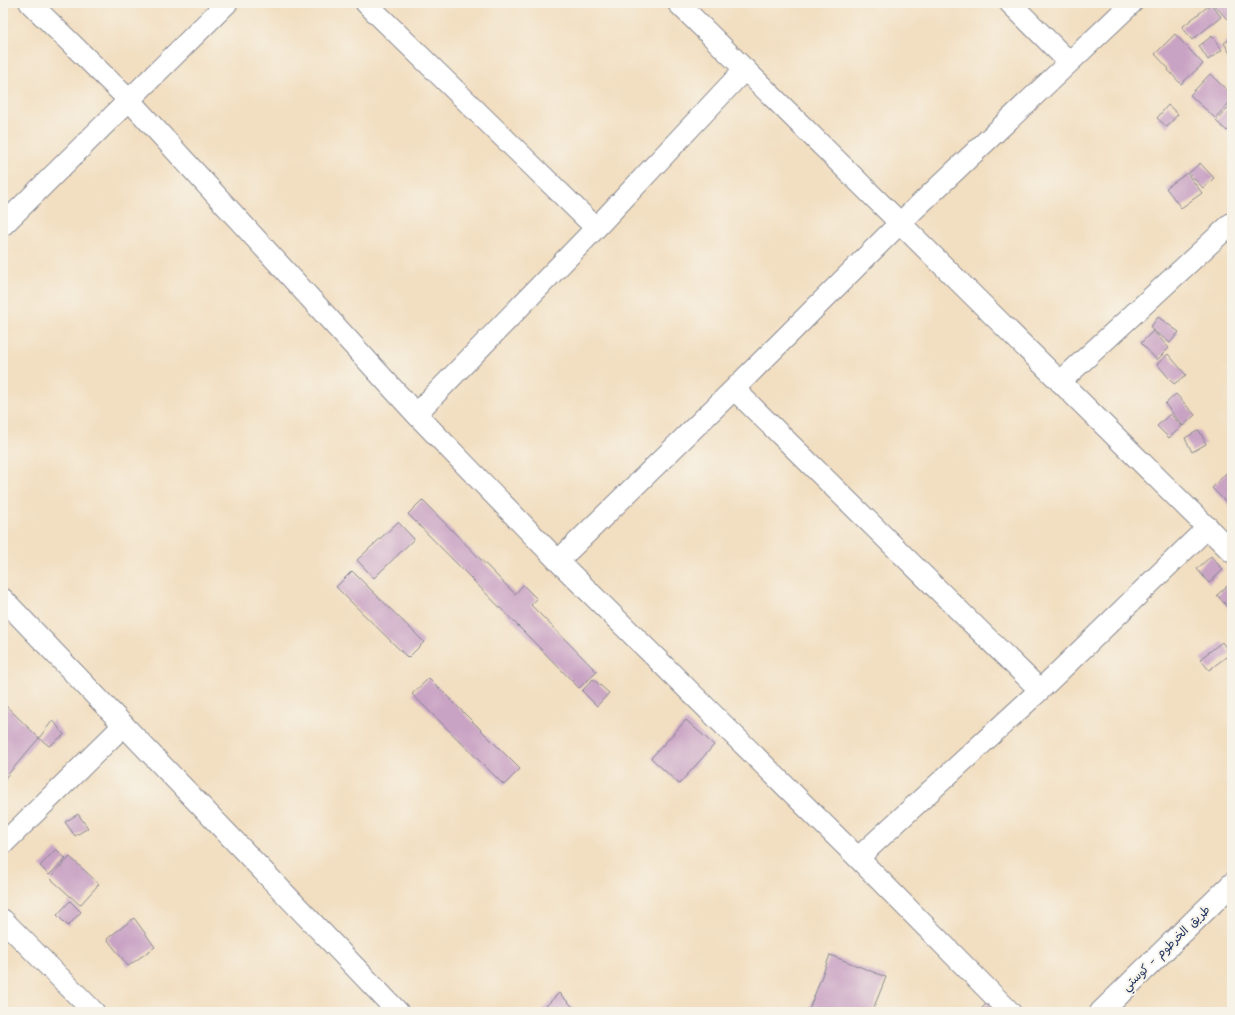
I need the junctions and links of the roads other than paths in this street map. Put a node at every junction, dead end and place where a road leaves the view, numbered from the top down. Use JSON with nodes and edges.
{"nodes":[{"id":1,"x":30,"y":3,"type":"edge"},
{"id":2,"x":227,"y":3,"type":"edge"},
{"id":3,"x":366,"y":3,"type":"edge"},
{"id":4,"x":678,"y":3,"type":"edge"},
{"id":5,"x":1010,"y":3,"type":"edge"},
{"id":6,"x":1132,"y":3,"type":"edge"},
{"id":7,"x":1069,"y":62,"type":"junction"},
{"id":8,"x":745,"y":69,"type":"junction"},
{"id":9,"x":130,"y":101,"type":"junction"},
{"id":10,"x":900,"y":223,"type":"junction"},
{"id":11,"x":3,"y":225,"type":"edge"},
{"id":12,"x":1231,"y":225,"type":"edge"},
{"id":13,"x":596,"y":228,"type":"junction"},
{"id":14,"x":1060,"y":382,"type":"junction"},
{"id":15,"x":734,"y":389,"type":"junction"},
{"id":16,"x":416,"y":414,"type":"junction"},
{"id":17,"x":1208,"y":528,"type":"junction"},
{"id":18,"x":1232,"y":552,"type":"edge"},
{"id":19,"x":558,"y":561,"type":"junction"},
{"id":20,"x":3,"y":599,"type":"edge"},
{"id":21,"x":1040,"y":690,"type":"junction"},
{"id":22,"x":124,"y":725,"type":"junction"},
{"id":23,"x":3,"y":844,"type":"edge"},
{"id":24,"x":858,"y":858,"type":"junction"},
{"id":25,"x":1232,"y":884,"type":"edge"},
{"id":26,"x":3,"y":920,"type":"edge"},
{"id":27,"x":94,"y":1012,"type":"edge"},
{"id":28,"x":398,"y":1012,"type":"edge"},
{"id":29,"x":1010,"y":1012,"type":"edge"},
{"id":30,"x":1101,"y":1012,"type":"edge"}],
"edges":[{"from":1,"to":9,"type":"street"},
{"from":2,"to":9,"type":"street"},
{"from":3,"to":13,"type":"street"},
{"from":4,"to":8,"type":"street"},
{"from":5,"to":7,"type":"street"},
{"from":6,"to":7,"type":"street"},
{"from":7,"to":10,"type":"street"},
{"from":8,"to":10,"type":"street"},
{"from":8,"to":13,"type":"street"},
{"from":9,"to":11,"type":"street"},
{"from":9,"to":16,"type":"street"},
{"from":10,"to":14,"type":"street"},
{"from":10,"to":15,"type":"street"},
{"from":12,"to":14,"type":"street"},
{"from":13,"to":16,"type":"street"},
{"from":14,"to":17,"type":"street"},
{"from":15,"to":19,"type":"street"},
{"from":15,"to":21,"type":"street"},
{"from":16,"to":19,"type":"street"},
{"from":17,"to":18,"type":"street"},
{"from":17,"to":21,"type":"street"},
{"from":19,"to":24,"type":"street"},
{"from":20,"to":22,"type":"street"},
{"from":21,"to":24,"type":"street"},
{"from":22,"to":23,"type":"street"},
{"from":22,"to":28,"type":"street"},
{"from":24,"to":29,"type":"street"},
{"from":25,"to":30,"type":"highway","name":"طريق الخرطوم - كوستي"},
{"from":26,"to":27,"type":"street"}]}
